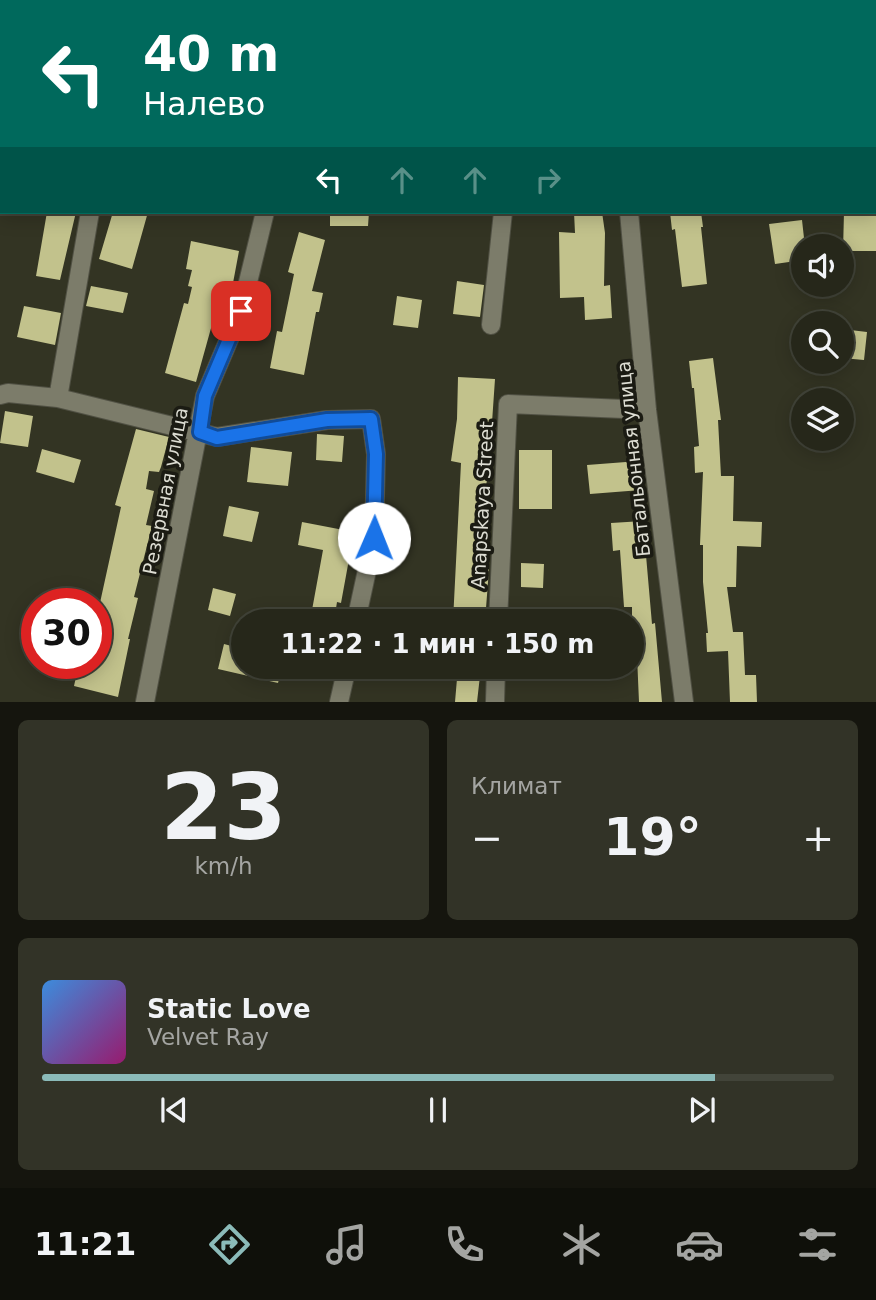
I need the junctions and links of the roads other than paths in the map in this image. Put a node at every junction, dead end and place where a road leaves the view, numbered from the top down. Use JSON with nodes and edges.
{"nodes":[{"id":1,"x":90,"y":214,"type":"edge"},
{"id":2,"x":265,"y":214,"type":"edge"},
{"id":3,"x":503,"y":214,"type":"edge"},
{"id":4,"x":629,"y":214,"type":"edge"},
{"id":5,"x":491,"y":325,"type":"dead end"},
{"id":6,"x":0,"y":395,"type":"edge"},
{"id":7,"x":58,"y":398,"type":"junction"},
{"id":8,"x":647,"y":410,"type":"junction"},
{"id":9,"x":200,"y":432,"type":"junction"},
{"id":10,"x":359,"y":609,"type":"edge"},
{"id":11,"x":499,"y":609,"type":"edge"},
{"id":12,"x":344,"y":679,"type":"edge"},
{"id":13,"x":496,"y":679,"type":"edge"},
{"id":14,"x":145,"y":702,"type":"edge"},
{"id":15,"x":339,"y":702,"type":"edge"},
{"id":16,"x":495,"y":702,"type":"edge"},
{"id":17,"x":684,"y":702,"type":"edge"}],
"edges":[{"from":1,"to":7,"type":"street"},
{"from":2,"to":9,"type":"street","name":"Резервная улица"},
{"from":3,"to":5,"type":"street"},
{"from":4,"to":8,"type":"street","name":"Батальонная улица"},
{"from":6,"to":7,"type":"street"},
{"from":7,"to":9,"type":"street"},
{"from":8,"to":11,"type":"street","name":"Anapskaya Street"},
{"from":8,"to":17,"type":"street","name":"Батальонная улица"},
{"from":9,"to":10,"type":"street"},
{"from":9,"to":14,"type":"street","name":"Резервная улица"},
{"from":12,"to":15,"type":"street"},
{"from":13,"to":16,"type":"street"}]}
